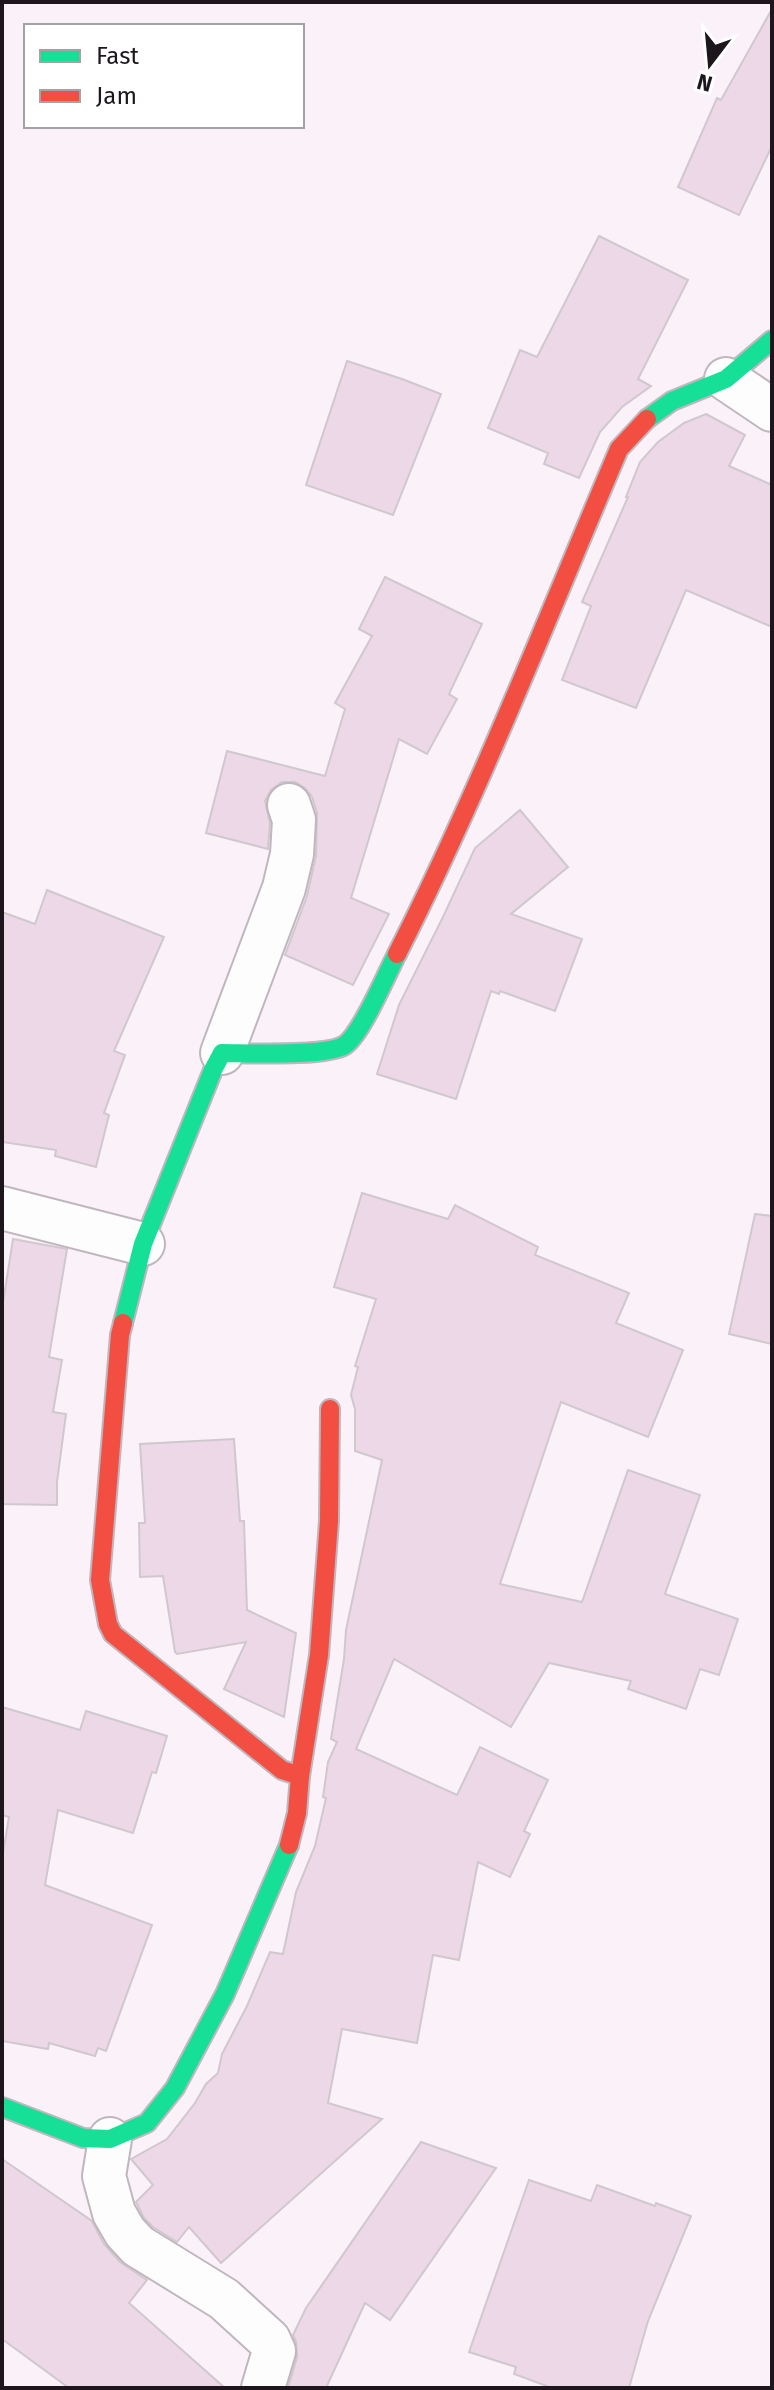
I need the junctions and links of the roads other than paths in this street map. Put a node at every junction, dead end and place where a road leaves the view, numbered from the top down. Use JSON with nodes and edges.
{"nodes":[{"id":1,"x":772,"y":340,"type":"edge"},
{"id":2,"x":726,"y":379,"type":"junction"},
{"id":3,"x":772,"y":410,"type":"edge"},
{"id":4,"x":289,"y":805,"type":"dead end"},
{"id":5,"x":222,"y":1053,"type":"junction"},
{"id":6,"x":2,"y":1208,"type":"edge"},
{"id":7,"x":143,"y":1244,"type":"junction"},
{"id":8,"x":330,"y":1409,"type":"dead end"},
{"id":9,"x":300,"y":1776,"type":"junction"},
{"id":10,"x":2,"y":2107,"type":"edge"},
{"id":11,"x":110,"y":2139,"type":"junction"},
{"id":12,"x":263,"y":2388,"type":"edge"}],
"edges":[{"from":1,"to":2,"type":"street"},
{"from":2,"to":3,"type":"street"},
{"from":2,"to":5,"type":"street"},
{"from":4,"to":5,"type":"street"},
{"from":5,"to":7,"type":"street"},
{"from":6,"to":7,"type":"street"},
{"from":7,"to":9,"type":"street"},
{"from":8,"to":9,"type":"street"},
{"from":9,"to":11,"type":"street"},
{"from":10,"to":11,"type":"street"},
{"from":11,"to":12,"type":"street"}]}
